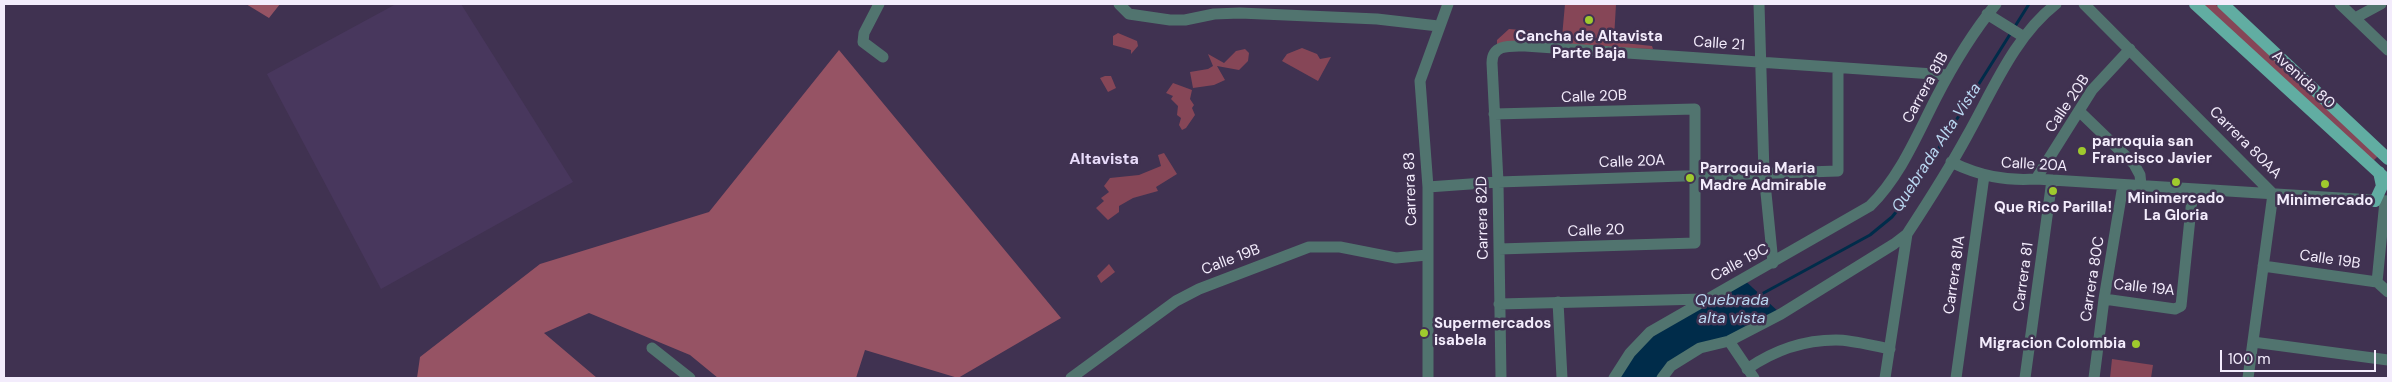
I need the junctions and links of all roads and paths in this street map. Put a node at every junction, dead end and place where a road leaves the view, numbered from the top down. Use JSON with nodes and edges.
{"nodes":[{"id":1,"x":879,"y":4,"type":"edge"},
{"id":2,"x":1119,"y":4,"type":"edge"},
{"id":3,"x":1448,"y":4,"type":"edge"},
{"id":4,"x":1759,"y":4,"type":"edge"},
{"id":5,"x":1996,"y":4,"type":"edge"},
{"id":6,"x":2056,"y":4,"type":"edge"},
{"id":7,"x":2084,"y":4,"type":"edge"},
{"id":8,"x":2195,"y":4,"type":"edge"},
{"id":9,"x":2223,"y":4,"type":"edge"},
{"id":10,"x":2340,"y":4,"type":"edge"},
{"id":11,"x":2381,"y":4,"type":"edge"},
{"id":12,"x":1238,"y":8,"type":"edge"},
{"id":13,"x":2355,"y":18,"type":"junction"},
{"id":14,"x":1987,"y":19,"type":"junction"},
{"id":15,"x":1438,"y":26,"type":"junction"},
{"id":16,"x":2020,"y":39,"type":"junction"},
{"id":17,"x":2130,"y":49,"type":"junction"},
{"id":18,"x":2388,"y":50,"type":"edge"},
{"id":19,"x":883,"y":57,"type":"dead end"},
{"id":20,"x":1492,"y":57,"type":"joint"},
{"id":21,"x":1760,"y":62,"type":"junction"},
{"id":22,"x":1838,"y":68,"type":"junction"},
{"id":23,"x":1948,"y":75,"type":"junction"},
{"id":24,"x":2079,"y":111,"type":"junction"},
{"id":25,"x":1494,"y":114,"type":"junction"},
{"id":26,"x":2388,"y":159,"type":"edge"},
{"id":27,"x":1951,"y":162,"type":"junction"},
{"id":28,"x":1764,"y":173,"type":"junction"},
{"id":29,"x":1696,"y":174,"type":"junction"},
{"id":30,"x":1984,"y":176,"type":"junction"},
{"id":31,"x":2384,"y":176,"type":"edge"},
{"id":32,"x":2036,"y":179,"type":"junction"},
{"id":33,"x":2052,"y":180,"type":"junction"},
{"id":34,"x":1498,"y":182,"type":"junction"},
{"id":35,"x":2123,"y":185,"type":"junction"},
{"id":36,"x":2141,"y":186,"type":"junction"},
{"id":37,"x":1428,"y":187,"type":"junction"},
{"id":38,"x":1885,"y":189,"type":"joint"},
{"id":39,"x":2193,"y":189,"type":"junction"},
{"id":40,"x":2273,"y":194,"type":"junction"},
{"id":41,"x":2383,"y":201,"type":"edge"},
{"id":42,"x":1907,"y":234,"type":"junction"},
{"id":43,"x":1499,"y":249,"type":"junction"},
{"id":44,"x":1427,"y":255,"type":"junction"},
{"id":45,"x":1772,"y":262,"type":"junction"},
{"id":46,"x":2263,"y":266,"type":"junction"},
{"id":47,"x":2377,"y":282,"type":"junction"},
{"id":48,"x":2388,"y":292,"type":"edge"},
{"id":49,"x":1706,"y":298,"type":"junction"},
{"id":50,"x":2104,"y":299,"type":"junction"},
{"id":51,"x":1558,"y":302,"type":"junction"},
{"id":52,"x":1499,"y":304,"type":"junction"},
{"id":53,"x":1729,"y":341,"type":"junction"},
{"id":54,"x":2253,"y":342,"type":"junction"},
{"id":55,"x":652,"y":348,"type":"dead end"},
{"id":56,"x":1890,"y":349,"type":"junction"},
{"id":57,"x":2388,"y":360,"type":"edge"},
{"id":58,"x":1751,"y":374,"type":"edge"},
{"id":59,"x":690,"y":378,"type":"edge"},
{"id":60,"x":1072,"y":378,"type":"edge"},
{"id":61,"x":1428,"y":378,"type":"edge"},
{"id":62,"x":1502,"y":378,"type":"edge"},
{"id":63,"x":1562,"y":378,"type":"edge"},
{"id":64,"x":1614,"y":378,"type":"edge"},
{"id":65,"x":1662,"y":378,"type":"edge"},
{"id":66,"x":1885,"y":378,"type":"edge"},
{"id":67,"x":1956,"y":378,"type":"edge"},
{"id":68,"x":2024,"y":378,"type":"edge"},
{"id":69,"x":2094,"y":378,"type":"edge"},
{"id":70,"x":2248,"y":378,"type":"edge"}],
"edges":[{"from":1,"to":19,"type":"street"},
{"from":2,"to":12,"type":"street"},
{"from":3,"to":15,"type":"street","name":"Carrera 83"},
{"from":4,"to":21,"type":"street"},
{"from":5,"to":14,"type":"street","name":"Carrera 81B"},
{"from":6,"to":16,"type":"street"},
{"from":7,"to":17,"type":"street","name":"Carrera 80AA"},
{"from":8,"to":31,"type":"main road","name":"Avenida 80"},
{"from":9,"to":26,"type":"main road","name":"Avenida 80"},
{"from":10,"to":13,"type":"street"},
{"from":11,"to":13,"type":"street"},
{"from":12,"to":15,"type":"street"},
{"from":13,"to":18,"type":"street"},
{"from":14,"to":16,"type":"street"},
{"from":14,"to":23,"type":"street","name":"Carrera 81B"},
{"from":15,"to":37,"type":"street","name":"Carrera 83"},
{"from":16,"to":27,"type":"street"},
{"from":17,"to":24,"type":"street","name":"Calle 20B"},
{"from":17,"to":40,"type":"street","name":"Carrera 80AA"},
{"from":20,"to":21,"type":"street","name":"Calle 21"},
{"from":20,"to":25,"type":"street","name":"Carrera 82D"},
{"from":21,"to":22,"type":"street","name":"Calle 21"},
{"from":21,"to":28,"type":"street"},
{"from":22,"to":23,"type":"street","name":"Calle 21"},
{"from":22,"to":28,"type":"street","name":"Calle 20A"},
{"from":23,"to":38,"type":"street","name":"Carrera 81B"},
{"from":24,"to":32,"type":"street","name":"Calle 20B"},
{"from":24,"to":36,"type":"street"},
{"from":25,"to":29,"type":"street","name":"Calle 20B"},
{"from":25,"to":34,"type":"street","name":"Carrera 82D"},
{"from":27,"to":30,"type":"street","name":"Calle 20A"},
{"from":27,"to":42,"type":"street"},
{"from":28,"to":29,"type":"street","name":"Calle 20A"},
{"from":28,"to":45,"type":"street"},
{"from":29,"to":34,"type":"street","name":"Calle 20A"},
{"from":29,"to":43,"type":"street","name":"Calle 20"},
{"from":30,"to":32,"type":"street","name":"Calle 20A"},
{"from":30,"to":67,"type":"street","name":"Carrera 81A"},
{"from":31,"to":41,"type":"main road"},
{"from":32,"to":33,"type":"street","name":"Calle 20A"},
{"from":33,"to":35,"type":"street","name":"Calle 20A"},
{"from":33,"to":68,"type":"street","name":"Carrera 81"},
{"from":34,"to":37,"type":"street","name":"Calle 20A"},
{"from":34,"to":43,"type":"street","name":"Carrera 82D"},
{"from":35,"to":36,"type":"street","name":"Calle 20A"},
{"from":35,"to":50,"type":"street","name":"Carrera 80C"},
{"from":36,"to":39,"type":"street","name":"Calle 20A"},
{"from":37,"to":44,"type":"street","name":"Carrera 83"},
{"from":38,"to":45,"type":"street","name":"Calle 19C"},
{"from":39,"to":40,"type":"street","name":"Calle 20A"},
{"from":39,"to":50,"type":"street","name":"Calle 19A"},
{"from":40,"to":41,"type":"street","name":"Calle 20A"},
{"from":40,"to":46,"type":"street","name":"Carrera 80AA"},
{"from":41,"to":47,"type":"street"},
{"from":42,"to":53,"type":"street"},
{"from":42,"to":56,"type":"street"},
{"from":43,"to":52,"type":"street","name":"Carrera 82D"},
{"from":44,"to":60,"type":"street","name":"Calle 19B"},
{"from":44,"to":61,"type":"street","name":"Carrera 83"},
{"from":45,"to":49,"type":"street","name":"Calle 19C"},
{"from":46,"to":47,"type":"street","name":"Calle 19B"},
{"from":46,"to":54,"type":"street","name":"Carrera 80AA"},
{"from":47,"to":48,"type":"street","name":"Calle 19B"},
{"from":49,"to":51,"type":"street","name":"Calle 19C"},
{"from":49,"to":64,"type":"street"},
{"from":50,"to":69,"type":"street","name":"Carrera 80C"},
{"from":51,"to":52,"type":"street","name":"Calle 19C"},
{"from":51,"to":63,"type":"street"},
{"from":52,"to":62,"type":"street","name":"Carrera 82D"},
{"from":53,"to":58,"type":"street"},
{"from":53,"to":65,"type":"street"},
{"from":54,"to":57,"type":"street"},
{"from":54,"to":70,"type":"street","name":"Carrera 80AA"},
{"from":55,"to":59,"type":"street"},
{"from":56,"to":58,"type":"street"},
{"from":56,"to":66,"type":"street"}]}
